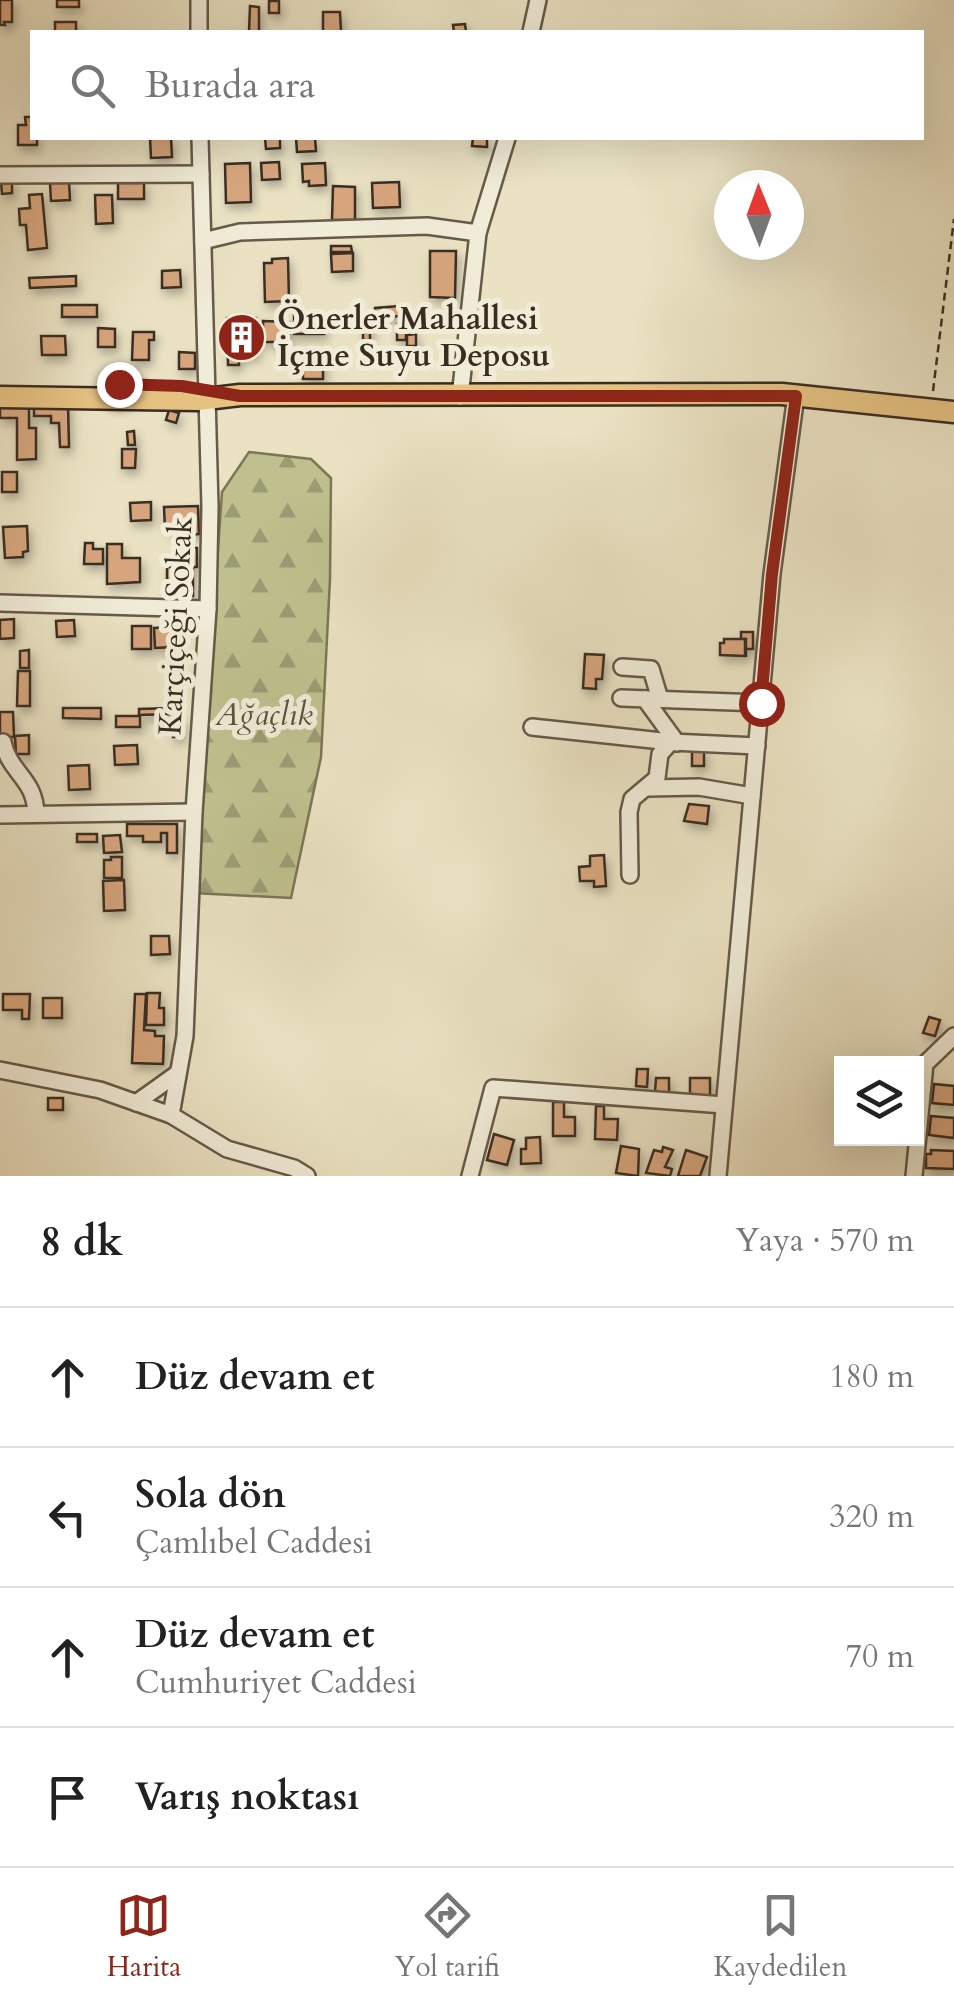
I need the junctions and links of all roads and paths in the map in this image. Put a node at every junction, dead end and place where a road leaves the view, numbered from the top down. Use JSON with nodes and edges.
{"nodes":[{"id":1,"x":199,"y":0,"type":"edge"},
{"id":2,"x":538,"y":0,"type":"edge"},
{"id":3,"x":200,"y":30,"type":"edge"},
{"id":4,"x":531,"y":30,"type":"edge"},
{"id":5,"x":200,"y":140,"type":"edge"},
{"id":6,"x":506,"y":140,"type":"edge"},
{"id":7,"x":201,"y":174,"type":"junction"},
{"id":8,"x":0,"y":175,"type":"edge"},
{"id":9,"x":954,"y":219,"type":"edge"},
{"id":10,"x":478,"y":232,"type":"junction"},
{"id":11,"x":203,"y":241,"type":"junction"},
{"id":12,"x":0,"y":382,"type":"edge"},
{"id":13,"x":207,"y":393,"type":"junction"},
{"id":14,"x":0,"y":396,"type":"edge"},
{"id":15,"x":796,"y":396,"type":"junction"},
{"id":16,"x":460,"y":397,"type":"junction"},
{"id":17,"x":931,"y":409,"type":"junction"},
{"id":18,"x":954,"y":412,"type":"edge"},
{"id":19,"x":0,"y":602,"type":"edge"},
{"id":20,"x":208,"y":609,"type":"junction"},
{"id":21,"x":622,"y":667,"type":"dead end"},
{"id":22,"x":621,"y":698,"type":"dead end"},
{"id":23,"x":652,"y":699,"type":"junction"},
{"id":24,"x":761,"y":703,"type":"junction"},
{"id":25,"x":532,"y":727,"type":"dead end"},
{"id":26,"x":3,"y":742,"type":"dead end"},
{"id":27,"x":674,"y":742,"type":"junction"},
{"id":28,"x":756,"y":746,"type":"junction"},
{"id":29,"x":648,"y":788,"type":"junction"},
{"id":30,"x":752,"y":796,"type":"junction"},
{"id":31,"x":194,"y":812,"type":"junction"},
{"id":32,"x":36,"y":814,"type":"junction"},
{"id":33,"x":0,"y":815,"type":"edge"},
{"id":34,"x":630,"y":876,"type":"dead end"},
{"id":35,"x":954,"y":1036,"type":"edge"},
{"id":36,"x":0,"y":1070,"type":"edge"},
{"id":37,"x":178,"y":1072,"type":"junction"},
{"id":38,"x":136,"y":1103,"type":"junction"},
{"id":39,"x":724,"y":1104,"type":"junction"},
{"id":40,"x":171,"y":1116,"type":"junction"},
{"id":41,"x":306,"y":1176,"type":"edge"},
{"id":42,"x":470,"y":1176,"type":"edge"},
{"id":43,"x":718,"y":1176,"type":"edge"},
{"id":44,"x":914,"y":1176,"type":"edge"}],
"edges":[{"from":1,"to":3,"type":"street"},
{"from":2,"to":4,"type":"street"},
{"from":5,"to":7,"type":"street","name":"Karçiçeği Sokak"},
{"from":6,"to":10,"type":"street"},
{"from":7,"to":8,"type":"street"},
{"from":7,"to":11,"type":"street","name":"Karçiçeği Sokak"},
{"from":9,"to":17,"type":"path"},
{"from":10,"to":11,"type":"street"},
{"from":10,"to":16,"type":"street"},
{"from":11,"to":13,"type":"street","name":"Karçiçeği Sokak"},
{"from":12,"to":13,"type":"main road"},
{"from":13,"to":14,"type":"main road"},
{"from":13,"to":16,"type":"main road"},
{"from":13,"to":20,"type":"street","name":"Karçiçeği Sokak"},
{"from":15,"to":16,"type":"main road"},
{"from":15,"to":17,"type":"main road"},
{"from":15,"to":24,"type":"street"},
{"from":17,"to":18,"type":"main road"},
{"from":19,"to":20,"type":"street"},
{"from":20,"to":31,"type":"street","name":"Karçiçeği Sokak"},
{"from":21,"to":23,"type":"street"},
{"from":22,"to":23,"type":"street"},
{"from":23,"to":24,"type":"street"},
{"from":23,"to":27,"type":"street"},
{"from":24,"to":28,"type":"street"},
{"from":25,"to":27,"type":"street"},
{"from":26,"to":32,"type":"street"},
{"from":27,"to":28,"type":"street"},
{"from":27,"to":29,"type":"street"},
{"from":28,"to":30,"type":"street"},
{"from":29,"to":30,"type":"street"},
{"from":29,"to":34,"type":"street"},
{"from":30,"to":39,"type":"street"},
{"from":31,"to":32,"type":"street"},
{"from":31,"to":37,"type":"street","name":"Karçiçeği Sokak"},
{"from":32,"to":33,"type":"street"},
{"from":35,"to":44,"type":"street"},
{"from":36,"to":38,"type":"street"},
{"from":37,"to":38,"type":"street"},
{"from":37,"to":40,"type":"street","name":"Karçiçeği Sokak"},
{"from":38,"to":40,"type":"street"},
{"from":39,"to":42,"type":"street"},
{"from":39,"to":43,"type":"street"},
{"from":40,"to":41,"type":"street"}]}
